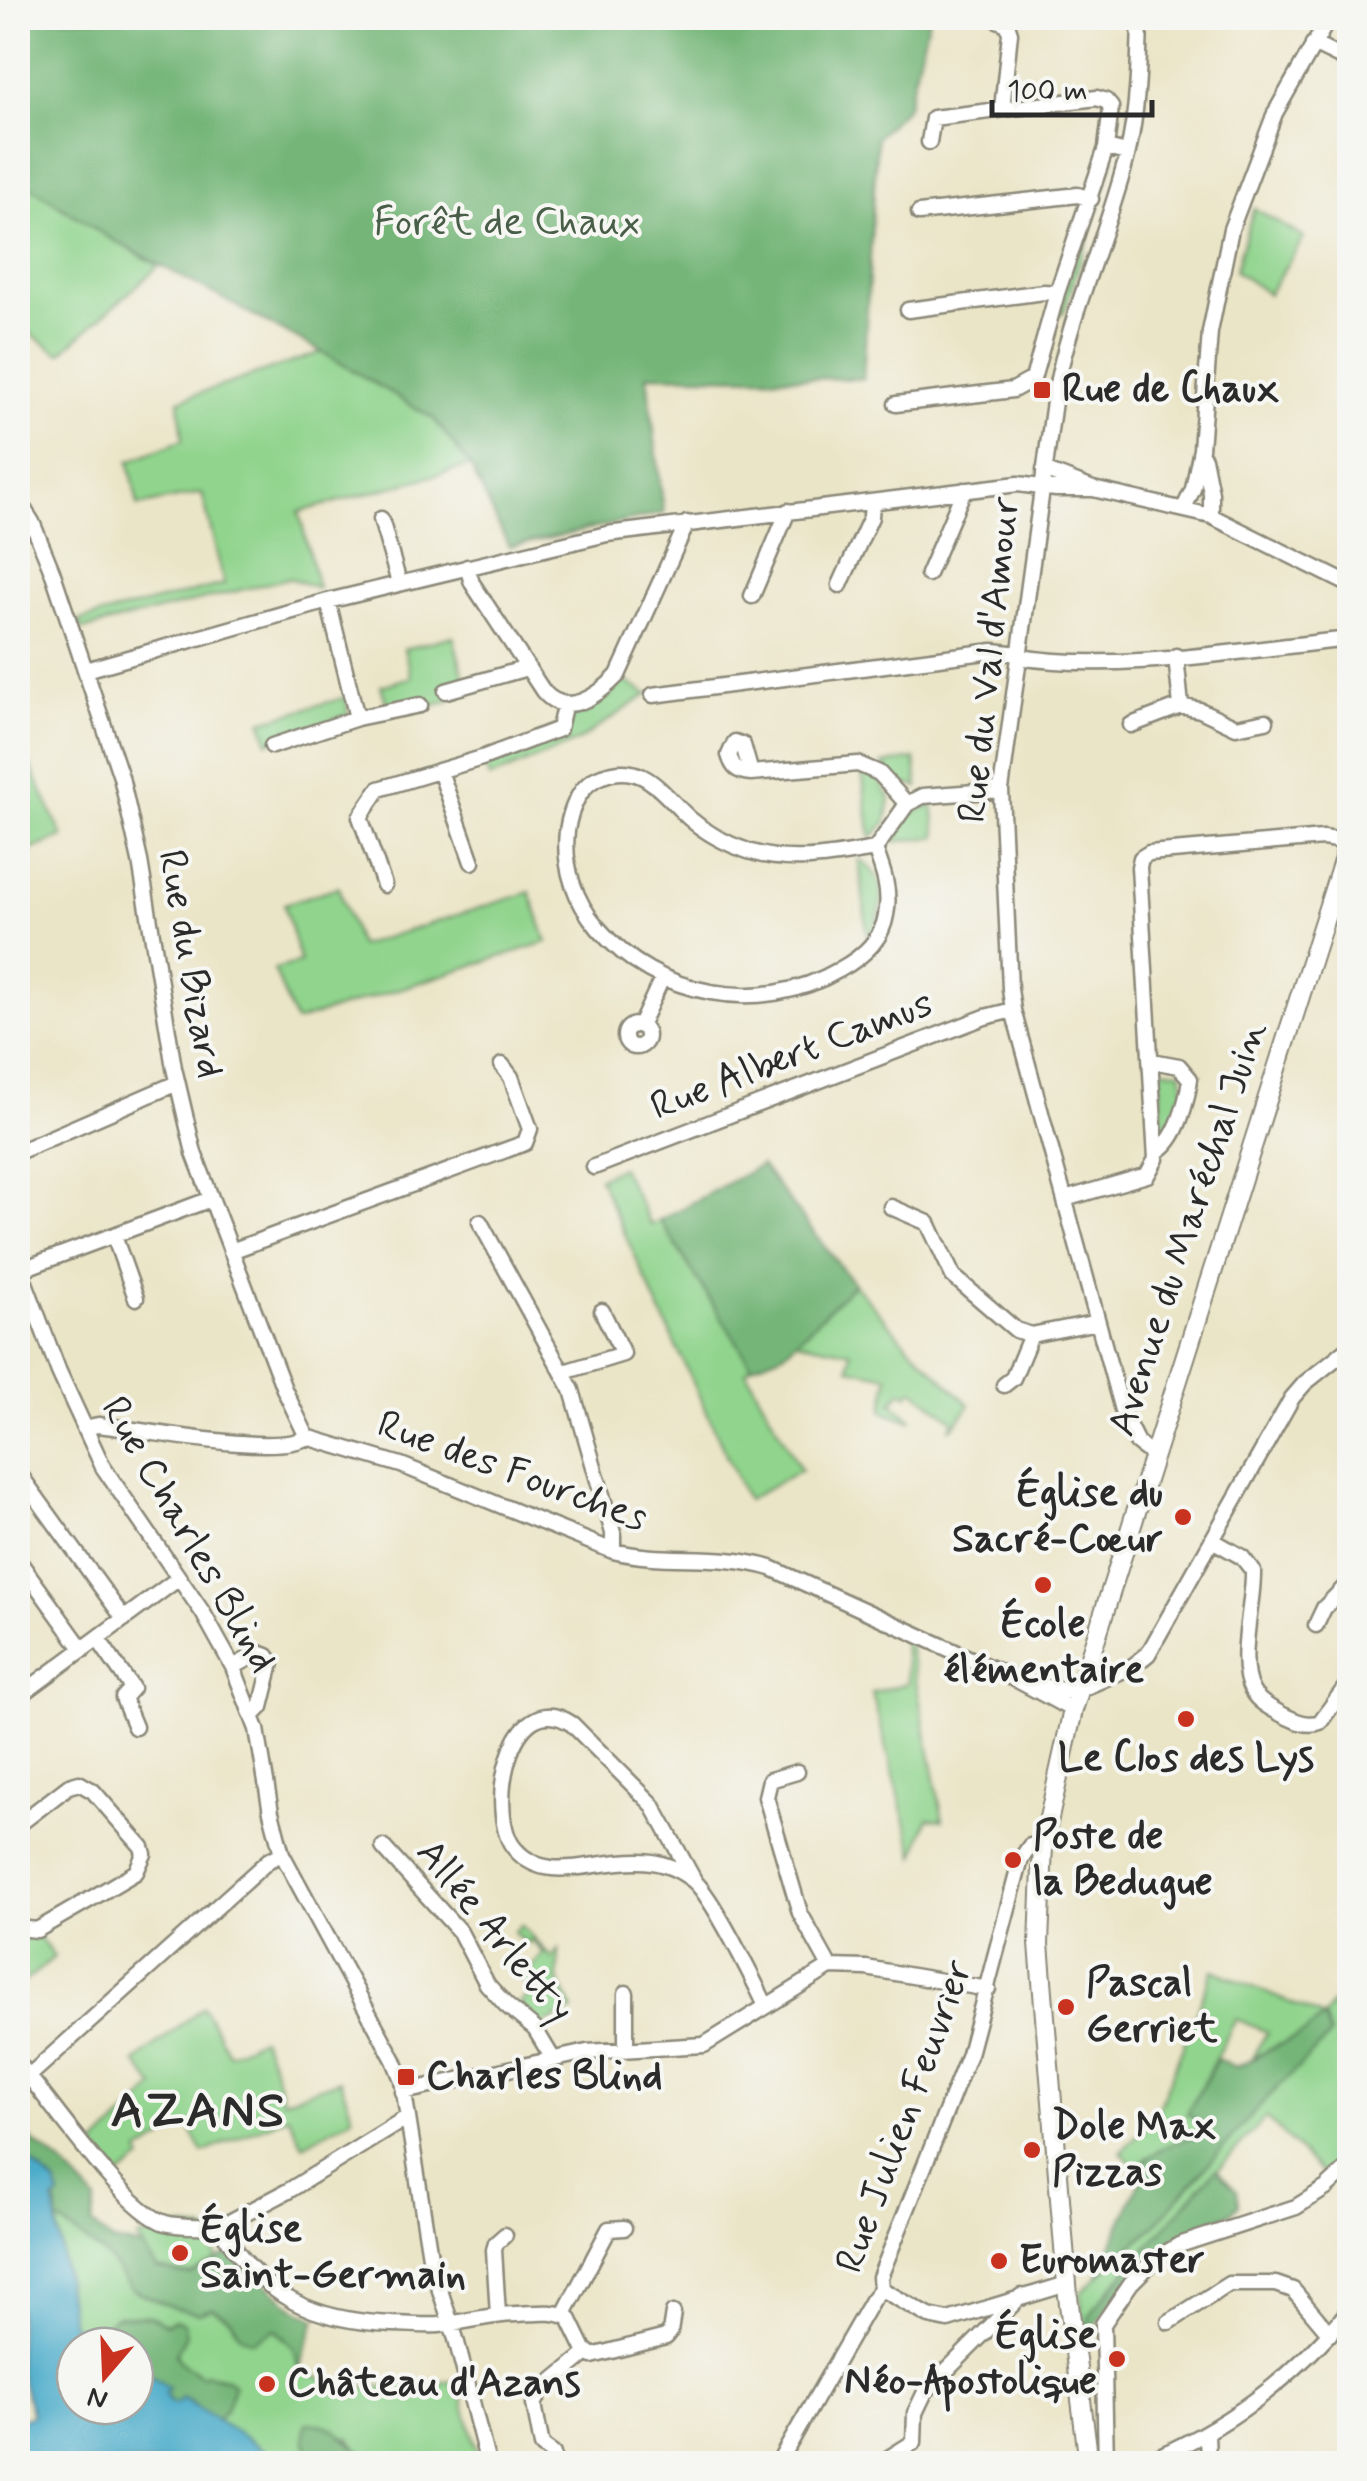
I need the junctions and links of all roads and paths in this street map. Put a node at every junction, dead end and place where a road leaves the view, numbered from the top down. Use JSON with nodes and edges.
{"nodes":[{"id":1,"x":993,"y":18,"type":"edge"},
{"id":2,"x":1140,"y":18,"type":"edge"},
{"id":3,"x":1329,"y":18,"type":"edge"},
{"id":4,"x":1313,"y":44,"type":"junction"},
{"id":5,"x":1350,"y":62,"type":"edge"},
{"id":6,"x":1002,"y":109,"type":"junction"},
{"id":7,"x":929,"y":142,"type":"dead end"},
{"id":8,"x":1106,"y":148,"type":"junction"},
{"id":9,"x":1128,"y":153,"type":"junction"},
{"id":10,"x":1091,"y":199,"type":"junction"},
{"id":11,"x":919,"y":213,"type":"dead end"},
{"id":12,"x":1057,"y":293,"type":"junction"},
{"id":13,"x":908,"y":310,"type":"dead end"},
{"id":14,"x":1049,"y":321,"type":"junction"},
{"id":15,"x":1069,"y":329,"type":"junction"},
{"id":16,"x":896,"y":404,"type":"dead end"},
{"id":17,"x":1202,"y":449,"type":"junction"},
{"id":18,"x":1044,"y":470,"type":"junction"},
{"id":19,"x":1042,"y":487,"type":"junction"},
{"id":20,"x":1092,"y":489,"type":"junction"},
{"id":21,"x":964,"y":490,"type":"junction"},
{"id":22,"x":18,"y":500,"type":"edge"},
{"id":23,"x":872,"y":502,"type":"junction"},
{"id":24,"x":1184,"y":508,"type":"junction"},
{"id":25,"x":788,"y":512,"type":"junction"},
{"id":26,"x":1211,"y":516,"type":"junction"},
{"id":27,"x":382,"y":519,"type":"dead end"},
{"id":28,"x":686,"y":524,"type":"junction"},
{"id":29,"x":468,"y":567,"type":"junction"},
{"id":30,"x":928,"y":574,"type":"dead end"},
{"id":31,"x":399,"y":583,"type":"junction"},
{"id":32,"x":840,"y":584,"type":"dead end"},
{"id":33,"x":1350,"y":586,"type":"edge"},
{"id":34,"x":752,"y":596,"type":"dead end"},
{"id":35,"x":328,"y":601,"type":"junction"},
{"id":36,"x":1350,"y":638,"type":"edge"},
{"id":37,"x":1019,"y":655,"type":"junction"},
{"id":38,"x":1176,"y":656,"type":"junction"},
{"id":39,"x":527,"y":668,"type":"junction"},
{"id":40,"x":86,"y":670,"type":"junction"},
{"id":41,"x":446,"y":691,"type":"dead end"},
{"id":42,"x":653,"y":695,"type":"dead end"},
{"id":43,"x":420,"y":706,"type":"dead end"},
{"id":44,"x":564,"y":706,"type":"junction"},
{"id":45,"x":1181,"y":706,"type":"junction"},
{"id":46,"x":357,"y":718,"type":"junction"},
{"id":47,"x":1266,"y":722,"type":"dead end"},
{"id":48,"x":1131,"y":725,"type":"dead end"},
{"id":49,"x":272,"y":746,"type":"dead end"},
{"id":50,"x":440,"y":770,"type":"junction"},
{"id":51,"x":750,"y":772,"type":"dead end"},
{"id":52,"x":1001,"y":790,"type":"junction"},
{"id":53,"x":907,"y":804,"type":"junction"},
{"id":54,"x":1349,"y":841,"type":"edge"},
{"id":55,"x":876,"y":849,"type":"junction"},
{"id":56,"x":472,"y":862,"type":"dead end"},
{"id":57,"x":384,"y":884,"type":"dead end"},
{"id":58,"x":662,"y":978,"type":"junction"},
{"id":59,"x":1014,"y":1010,"type":"junction"},
{"id":60,"x":640,"y":1026,"type":"dead end"},
{"id":61,"x":1152,"y":1061,"type":"junction"},
{"id":62,"x":502,"y":1066,"type":"dead end"},
{"id":63,"x":177,"y":1083,"type":"junction"},
{"id":64,"x":1157,"y":1151,"type":"junction"},
{"id":65,"x":18,"y":1152,"type":"edge"},
{"id":66,"x":594,"y":1167,"type":"dead end"},
{"id":67,"x":210,"y":1199,"type":"junction"},
{"id":68,"x":1065,"y":1199,"type":"junction"},
{"id":69,"x":891,"y":1208,"type":"dead end"},
{"id":70,"x":480,"y":1222,"type":"dead end"},
{"id":71,"x":114,"y":1236,"type":"junction"},
{"id":72,"x":231,"y":1251,"type":"junction"},
{"id":73,"x":19,"y":1267,"type":"edge"},
{"id":74,"x":136,"y":1298,"type":"dead end"},
{"id":75,"x":602,"y":1311,"type":"dead end"},
{"id":76,"x":1098,"y":1322,"type":"junction"},
{"id":77,"x":1031,"y":1335,"type":"junction"},
{"id":78,"x":1350,"y":1347,"type":"edge"},
{"id":79,"x":564,"y":1372,"type":"junction"},
{"id":80,"x":1004,"y":1385,"type":"dead end"},
{"id":81,"x":84,"y":1428,"type":"junction"},
{"id":82,"x":307,"y":1436,"type":"junction"},
{"id":83,"x":1152,"y":1454,"type":"junction"},
{"id":84,"x":18,"y":1472,"type":"edge"},
{"id":85,"x":1212,"y":1540,"type":"junction"},
{"id":86,"x":612,"y":1551,"type":"junction"},
{"id":87,"x":20,"y":1564,"type":"dead end"},
{"id":88,"x":179,"y":1578,"type":"junction"},
{"id":89,"x":1350,"y":1582,"type":"edge"},
{"id":90,"x":124,"y":1619,"type":"junction"},
{"id":91,"x":1316,"y":1625,"type":"dead end"},
{"id":92,"x":98,"y":1639,"type":"junction"},
{"id":93,"x":83,"y":1650,"type":"junction"},
{"id":94,"x":233,"y":1667,"type":"junction"},
{"id":95,"x":1350,"y":1681,"type":"edge"},
{"id":96,"x":18,"y":1698,"type":"edge"},
{"id":97,"x":1077,"y":1698,"type":"junction"},
{"id":98,"x":253,"y":1714,"type":"junction"},
{"id":99,"x":135,"y":1727,"type":"dead end"},
{"id":100,"x":797,"y":1772,"type":"dead end"},
{"id":101,"x":18,"y":1825,"type":"edge"},
{"id":102,"x":1044,"y":1845,"type":"junction"},
{"id":103,"x":384,"y":1847,"type":"dead end"},
{"id":104,"x":282,"y":1854,"type":"junction"},
{"id":105,"x":696,"y":1882,"type":"junction"},
{"id":106,"x":18,"y":1928,"type":"edge"},
{"id":107,"x":830,"y":1967,"type":"junction"},
{"id":108,"x":988,"y":1990,"type":"junction"},
{"id":109,"x":626,"y":1993,"type":"dead end"},
{"id":110,"x":766,"y":2006,"type":"junction"},
{"id":111,"x":626,"y":2049,"type":"junction"},
{"id":112,"x":553,"y":2059,"type":"junction"},
{"id":113,"x":18,"y":2063,"type":"edge"},
{"id":114,"x":29,"y":2076,"type":"junction"},
{"id":115,"x":403,"y":2092,"type":"junction"},
{"id":116,"x":406,"y":2118,"type":"junction"},
{"id":117,"x":1350,"y":2166,"type":"edge"},
{"id":118,"x":220,"y":2227,"type":"junction"},
{"id":119,"x":624,"y":2228,"type":"dead end"},
{"id":120,"x":506,"y":2234,"type":"dead end"},
{"id":121,"x":881,"y":2289,"type":"junction"},
{"id":122,"x":1067,"y":2290,"type":"junction"},
{"id":123,"x":1021,"y":2296,"type":"junction"},
{"id":124,"x":1350,"y":2309,"type":"edge"},
{"id":125,"x":673,"y":2313,"type":"dead end"},
{"id":126,"x":564,"y":2314,"type":"junction"},
{"id":127,"x":498,"y":2315,"type":"junction"},
{"id":128,"x":1169,"y":2322,"type":"dead end"},
{"id":129,"x":450,"y":2323,"type":"junction"},
{"id":130,"x":1330,"y":2334,"type":"junction"},
{"id":131,"x":1073,"y":2349,"type":"junction"},
{"id":132,"x":587,"y":2353,"type":"junction"},
{"id":133,"x":1207,"y":2432,"type":"junction"},
{"id":134,"x":553,"y":2454,"type":"dead end"},
{"id":135,"x":887,"y":2462,"type":"edge"},
{"id":136,"x":488,"y":2464,"type":"edge"},
{"id":137,"x":778,"y":2464,"type":"edge"},
{"id":138,"x":1078,"y":2464,"type":"edge"},
{"id":139,"x":1090,"y":2464,"type":"edge"},
{"id":140,"x":1106,"y":2464,"type":"edge"},
{"id":141,"x":1141,"y":2464,"type":"edge"},
{"id":142,"x":1208,"y":2464,"type":"edge"}],
"edges":[{"from":1,"to":6,"type":"street"},
{"from":2,"to":9,"type":"street","name":"Rue du Val d'Amour"},
{"from":3,"to":4,"type":"street"},
{"from":4,"to":5,"type":"street"},
{"from":4,"to":17,"type":"street"},
{"from":6,"to":7,"type":"street"},
{"from":6,"to":8,"type":"street"},
{"from":8,"to":9,"type":"street"},
{"from":8,"to":10,"type":"street"},
{"from":9,"to":15,"type":"street","name":"Rue du Val d'Amour"},
{"from":10,"to":11,"type":"street"},
{"from":10,"to":12,"type":"street"},
{"from":12,"to":13,"type":"street"},
{"from":12,"to":14,"type":"street"},
{"from":14,"to":15,"type":"street"},
{"from":14,"to":16,"type":"street"},
{"from":15,"to":18,"type":"street","name":"Rue du Val d'Amour"},
{"from":17,"to":24,"type":"street"},
{"from":17,"to":26,"type":"street"},
{"from":18,"to":19,"type":"street","name":"Rue du Val d'Amour"},
{"from":18,"to":20,"type":"street"},
{"from":19,"to":20,"type":"street"},
{"from":19,"to":21,"type":"street"},
{"from":19,"to":37,"type":"street","name":"Rue du Val d'Amour"},
{"from":20,"to":24,"type":"street"},
{"from":21,"to":23,"type":"street"},
{"from":21,"to":30,"type":"street"},
{"from":22,"to":40,"type":"street","name":"Rue du Bizard"},
{"from":23,"to":25,"type":"street"},
{"from":23,"to":32,"type":"street"},
{"from":24,"to":26,"type":"street"},
{"from":25,"to":28,"type":"street"},
{"from":25,"to":34,"type":"street"},
{"from":26,"to":33,"type":"street"},
{"from":27,"to":31,"type":"street"},
{"from":28,"to":29,"type":"street"},
{"from":28,"to":44,"type":"street"},
{"from":29,"to":31,"type":"street"},
{"from":29,"to":39,"type":"street"},
{"from":31,"to":35,"type":"street"},
{"from":35,"to":40,"type":"street"},
{"from":35,"to":46,"type":"street"},
{"from":36,"to":38,"type":"street"},
{"from":37,"to":38,"type":"street"},
{"from":37,"to":42,"type":"street"},
{"from":37,"to":52,"type":"street","name":"Rue du Val d'Amour"},
{"from":38,"to":45,"type":"street"},
{"from":39,"to":41,"type":"street"},
{"from":39,"to":44,"type":"street"},
{"from":40,"to":63,"type":"street","name":"Rue du Bizard"},
{"from":43,"to":46,"type":"street"},
{"from":44,"to":50,"type":"street"},
{"from":45,"to":47,"type":"street"},
{"from":45,"to":48,"type":"street"},
{"from":46,"to":49,"type":"street"},
{"from":50,"to":56,"type":"street"},
{"from":50,"to":57,"type":"street"},
{"from":51,"to":53,"type":"street"},
{"from":52,"to":53,"type":"street"},
{"from":52,"to":59,"type":"street","name":"Rue du Val d'Amour"},
{"from":53,"to":55,"type":"street"},
{"from":54,"to":61,"type":"street"},
{"from":54,"to":83,"type":"main road","name":"Avenue du Maréchal Juin"},
{"from":55,"to":58,"type":"street"},
{"from":55,"to":58,"type":"street"},
{"from":58,"to":60,"type":"street"},
{"from":59,"to":66,"type":"street","name":"Rue Albert Camus"},
{"from":59,"to":68,"type":"street","name":"Rue du Val d'Amour"},
{"from":61,"to":64,"type":"street"},
{"from":61,"to":64,"type":"street"},
{"from":62,"to":72,"type":"street"},
{"from":63,"to":65,"type":"street"},
{"from":63,"to":67,"type":"street","name":"Rue du Bizard"},
{"from":64,"to":68,"type":"street"},
{"from":67,"to":71,"type":"street"},
{"from":67,"to":72,"type":"street","name":"Rue du Bizard"},
{"from":68,"to":76,"type":"street","name":"Rue du Val d'Amour"},
{"from":69,"to":77,"type":"street"},
{"from":70,"to":79,"type":"street"},
{"from":71,"to":73,"type":"street"},
{"from":71,"to":74,"type":"street"},
{"from":72,"to":82,"type":"street","name":"Rue du Bizard"},
{"from":73,"to":81,"type":"street","name":"Rue Charles Blind"},
{"from":75,"to":79,"type":"street"},
{"from":76,"to":77,"type":"street"},
{"from":76,"to":83,"type":"street","name":"Rue du Val d'Amour"},
{"from":77,"to":80,"type":"street"},
{"from":78,"to":85,"type":"street"},
{"from":79,"to":86,"type":"street"},
{"from":81,"to":82,"type":"street","name":"Rue des Fourches"},
{"from":81,"to":88,"type":"street","name":"Rue Charles Blind"},
{"from":82,"to":86,"type":"street","name":"Rue des Fourches"},
{"from":83,"to":97,"type":"main road","name":"Avenue du Maréchal Juin"},
{"from":84,"to":90,"type":"street"},
{"from":85,"to":95,"type":"street"},
{"from":85,"to":97,"type":"street"},
{"from":86,"to":97,"type":"street","name":"Rue des Fourches"},
{"from":87,"to":93,"type":"street"},
{"from":88,"to":90,"type":"street"},
{"from":88,"to":94,"type":"street","name":"Rue Charles Blind"},
{"from":89,"to":91,"type":"street"},
{"from":90,"to":92,"type":"street"},
{"from":92,"to":93,"type":"street"},
{"from":92,"to":99,"type":"street"},
{"from":93,"to":96,"type":"street"},
{"from":94,"to":98,"type":"street","name":"Rue Charles Blind"},
{"from":94,"to":98,"type":"street"},
{"from":97,"to":102,"type":"main road","name":"Avenue du Maréchal Juin"},
{"from":98,"to":104,"type":"street","name":"Rue Charles Blind"},
{"from":100,"to":107,"type":"street"},
{"from":101,"to":106,"type":"street"},
{"from":102,"to":108,"type":"street","name":"Rue Julien Feuvrier"},
{"from":102,"to":122,"type":"main road","name":"Avenue du Maréchal Juin"},
{"from":103,"to":112,"type":"street","name":"Allée Arletty"},
{"from":104,"to":114,"type":"street"},
{"from":104,"to":115,"type":"street","name":"Rue Charles Blind"},
{"from":105,"to":105,"type":"street"},
{"from":105,"to":110,"type":"street"},
{"from":107,"to":108,"type":"street"},
{"from":107,"to":110,"type":"street"},
{"from":108,"to":121,"type":"street","name":"Rue Julien Feuvrier"},
{"from":109,"to":111,"type":"street"},
{"from":110,"to":111,"type":"street"},
{"from":111,"to":112,"type":"street"},
{"from":112,"to":115,"type":"street"},
{"from":113,"to":114,"type":"street"},
{"from":114,"to":118,"type":"street"},
{"from":115,"to":116,"type":"street","name":"Rue Charles Blind"},
{"from":116,"to":118,"type":"street"},
{"from":116,"to":129,"type":"street","name":"Rue Charles Blind"},
{"from":117,"to":140,"type":"street"},
{"from":118,"to":129,"type":"street"},
{"from":119,"to":126,"type":"street"},
{"from":120,"to":127,"type":"street"},
{"from":121,"to":123,"type":"street"},
{"from":121,"to":137,"type":"street","name":"Rue Julien Feuvrier"},
{"from":122,"to":123,"type":"street"},
{"from":122,"to":131,"type":"main road","name":"Avenue du Maréchal Juin"},
{"from":123,"to":135,"type":"street"},
{"from":124,"to":130,"type":"street"},
{"from":125,"to":132,"type":"street"},
{"from":126,"to":127,"type":"street"},
{"from":126,"to":132,"type":"street"},
{"from":127,"to":129,"type":"street"},
{"from":128,"to":130,"type":"street"},
{"from":129,"to":136,"type":"street","name":"Rue Charles Blind"},
{"from":130,"to":133,"type":"street"},
{"from":131,"to":138,"type":"main road","name":"Avenue du Maréchal Juin"},
{"from":131,"to":139,"type":"main road","name":"Avenue du Maréchal Juin"},
{"from":132,"to":134,"type":"street"},
{"from":133,"to":141,"type":"street"},
{"from":133,"to":142,"type":"street"}]}
